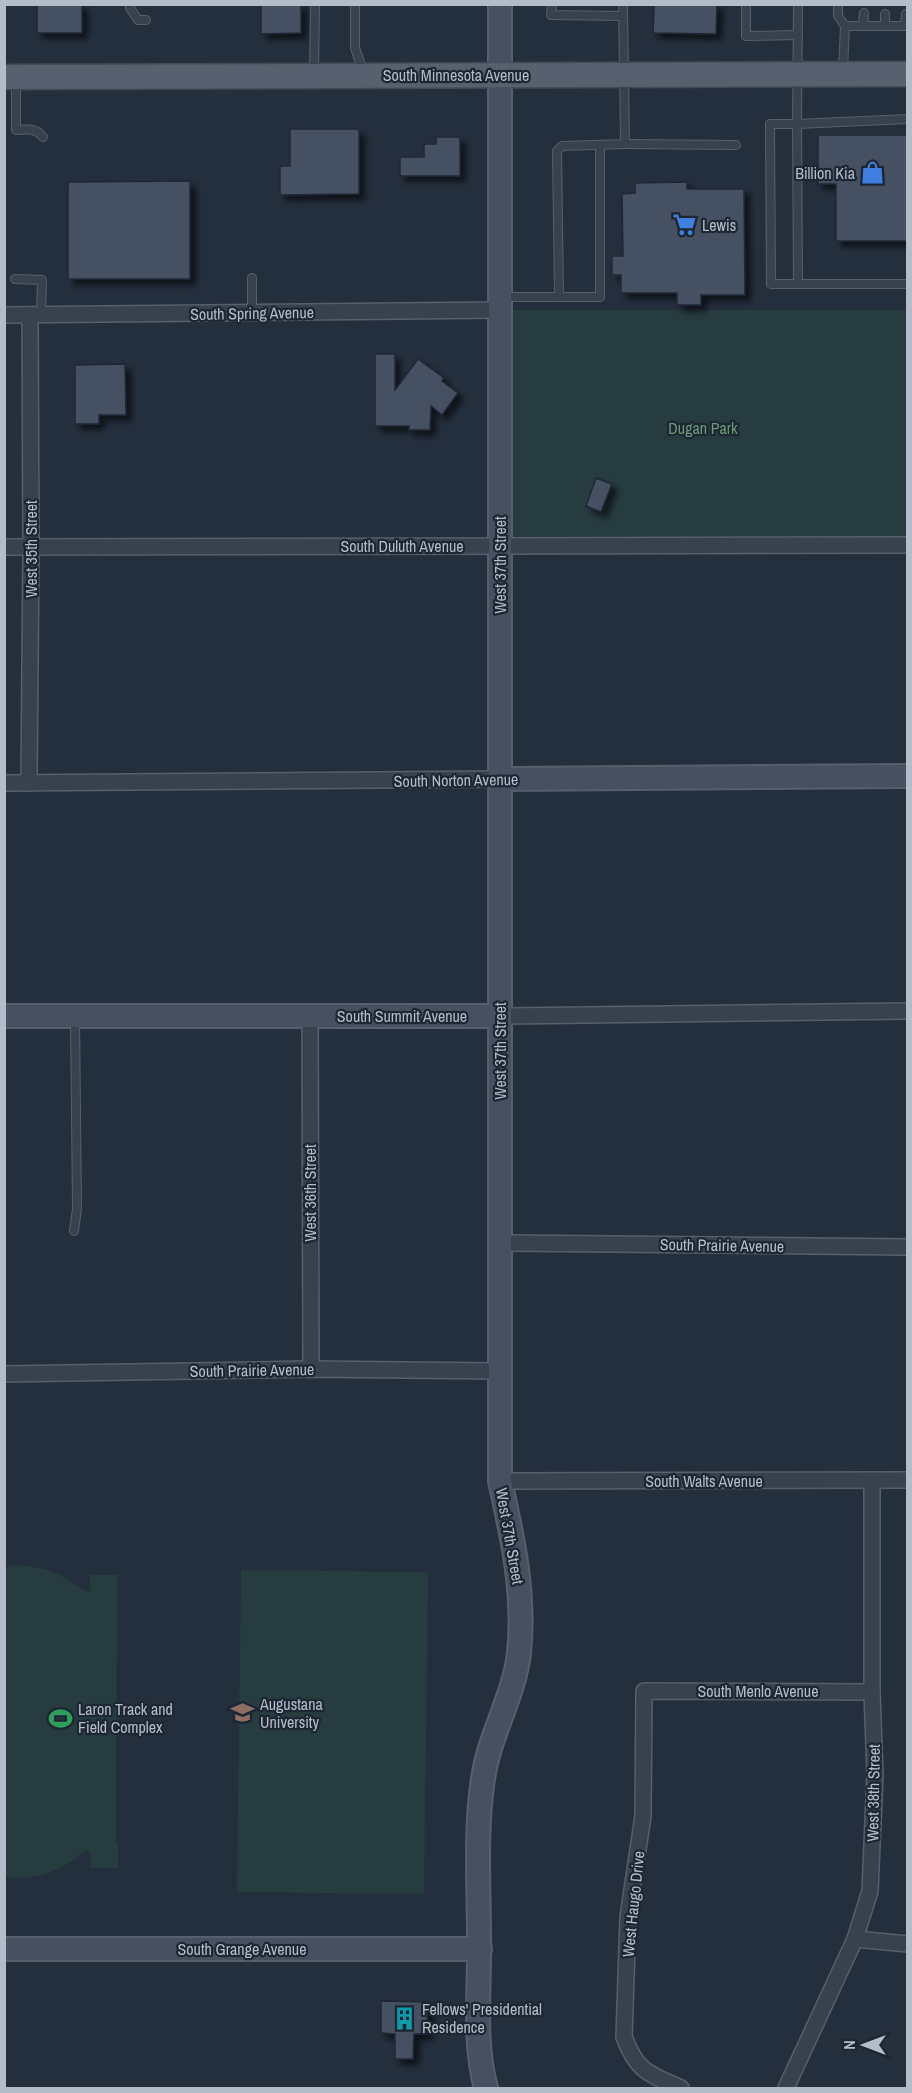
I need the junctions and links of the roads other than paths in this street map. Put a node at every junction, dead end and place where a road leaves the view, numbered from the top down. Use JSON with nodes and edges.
{"nodes":[{"id":1,"x":130,"y":4,"type":"edge"},
{"id":2,"x":315,"y":4,"type":"edge"},
{"id":3,"x":356,"y":4,"type":"edge"},
{"id":4,"x":500,"y":4,"type":"edge"},
{"id":5,"x":552,"y":4,"type":"edge"},
{"id":6,"x":623,"y":4,"type":"edge"},
{"id":7,"x":746,"y":4,"type":"edge"},
{"id":8,"x":798,"y":4,"type":"edge"},
{"id":9,"x":838,"y":4,"type":"edge"},
{"id":10,"x":864,"y":14,"type":"dead end"},
{"id":11,"x":885,"y":14,"type":"dead end"},
{"id":12,"x":906,"y":14,"type":"dead end"},
{"id":13,"x":624,"y":16,"type":"junction"},
{"id":14,"x":146,"y":20,"type":"dead end"},
{"id":15,"x":845,"y":26,"type":"junction"},
{"id":16,"x":863,"y":26,"type":"junction"},
{"id":17,"x":885,"y":26,"type":"junction"},
{"id":18,"x":906,"y":26,"type":"edge"},
{"id":19,"x":798,"y":35,"type":"junction"},
{"id":20,"x":843,"y":74,"type":"junction"},
{"id":21,"x":908,"y":74,"type":"edge"},
{"id":22,"x":365,"y":75,"type":"junction"},
{"id":23,"x":501,"y":75,"type":"junction"},
{"id":24,"x":624,"y":75,"type":"junction"},
{"id":25,"x":798,"y":75,"type":"junction"},
{"id":26,"x":314,"y":76,"type":"junction"},
{"id":27,"x":10,"y":77,"type":"edge"},
{"id":28,"x":908,"y":119,"type":"edge"},
{"id":29,"x":796,"y":124,"type":"junction"},
{"id":30,"x":43,"y":138,"type":"dead end"},
{"id":31,"x":625,"y":144,"type":"junction"},
{"id":32,"x":600,"y":145,"type":"junction"},
{"id":33,"x":736,"y":145,"type":"dead end"},
{"id":34,"x":252,"y":278,"type":"dead end"},
{"id":35,"x":15,"y":279,"type":"dead end"},
{"id":36,"x":798,"y":284,"type":"junction"},
{"id":37,"x":908,"y":284,"type":"edge"},
{"id":38,"x":559,"y":297,"type":"junction"},
{"id":39,"x":500,"y":304,"type":"junction"},
{"id":40,"x":252,"y":313,"type":"junction"},
{"id":41,"x":4,"y":315,"type":"edge"},
{"id":42,"x":35,"y":315,"type":"junction"},
{"id":43,"x":908,"y":545,"type":"edge"},
{"id":44,"x":500,"y":546,"type":"junction"},
{"id":45,"x":4,"y":547,"type":"edge"},
{"id":46,"x":32,"y":547,"type":"junction"},
{"id":47,"x":908,"y":776,"type":"edge"},
{"id":48,"x":501,"y":779,"type":"junction"},
{"id":49,"x":4,"y":783,"type":"edge"},
{"id":50,"x":29,"y":783,"type":"junction"},
{"id":51,"x":908,"y":1011,"type":"edge"},
{"id":52,"x":4,"y":1016,"type":"edge"},
{"id":53,"x":75,"y":1016,"type":"junction"},
{"id":54,"x":310,"y":1016,"type":"junction"},
{"id":55,"x":500,"y":1016,"type":"junction"},
{"id":56,"x":74,"y":1231,"type":"dead end"},
{"id":57,"x":501,"y":1243,"type":"junction"},
{"id":58,"x":908,"y":1247,"type":"edge"},
{"id":59,"x":311,"y":1370,"type":"junction"},
{"id":60,"x":499,"y":1371,"type":"junction"},
{"id":61,"x":4,"y":1374,"type":"edge"},
{"id":62,"x":872,"y":1480,"type":"junction"},
{"id":63,"x":908,"y":1480,"type":"edge"},
{"id":64,"x":500,"y":1481,"type":"junction"},
{"id":65,"x":644,"y":1691,"type":"joint"},
{"id":66,"x":872,"y":1692,"type":"junction"},
{"id":67,"x":855,"y":1939,"type":"junction"},
{"id":68,"x":908,"y":1944,"type":"edge"},
{"id":69,"x":4,"y":1949,"type":"edge"},
{"id":70,"x":480,"y":1949,"type":"junction"},
{"id":71,"x":486,"y":2088,"type":"edge"},
{"id":72,"x":681,"y":2088,"type":"edge"},
{"id":73,"x":786,"y":2088,"type":"edge"}],
"edges":[{"from":1,"to":14,"type":"lane"},
{"from":2,"to":26,"type":"lane"},
{"from":3,"to":22,"type":"lane"},
{"from":4,"to":23,"type":"street","name":"West 37th Street"},
{"from":5,"to":13,"type":"lane"},
{"from":6,"to":13,"type":"lane"},
{"from":7,"to":19,"type":"lane"},
{"from":8,"to":19,"type":"lane"},
{"from":9,"to":15,"type":"lane"},
{"from":10,"to":16,"type":"lane"},
{"from":11,"to":17,"type":"lane"},
{"from":12,"to":18,"type":"lane"},
{"from":13,"to":24,"type":"lane"},
{"from":15,"to":16,"type":"lane"},
{"from":15,"to":20,"type":"lane"},
{"from":16,"to":17,"type":"lane"},
{"from":17,"to":18,"type":"lane"},
{"from":19,"to":25,"type":"lane"},
{"from":20,"to":21,"type":"main road","name":"South Minnesota Avenue"},
{"from":20,"to":25,"type":"main road","name":"South Minnesota Avenue"},
{"from":22,"to":23,"type":"main road","name":"South Minnesota Avenue"},
{"from":22,"to":26,"type":"main road","name":"South Minnesota Avenue"},
{"from":23,"to":24,"type":"main road","name":"South Minnesota Avenue"},
{"from":23,"to":39,"type":"street","name":"West 37th Street"},
{"from":24,"to":25,"type":"main road","name":"South Minnesota Avenue"},
{"from":24,"to":31,"type":"lane"},
{"from":25,"to":29,"type":"lane"},
{"from":26,"to":27,"type":"main road","name":"South Minnesota Avenue"},
{"from":27,"to":30,"type":"lane"},
{"from":28,"to":29,"type":"lane"},
{"from":29,"to":36,"type":"lane"},
{"from":29,"to":36,"type":"lane"},
{"from":31,"to":32,"type":"lane"},
{"from":31,"to":33,"type":"lane"},
{"from":32,"to":38,"type":"lane"},
{"from":32,"to":38,"type":"lane"},
{"from":34,"to":40,"type":"lane"},
{"from":35,"to":42,"type":"lane"},
{"from":36,"to":37,"type":"lane"},
{"from":38,"to":39,"type":"lane"},
{"from":39,"to":40,"type":"street","name":"South Spring Avenue"},
{"from":39,"to":44,"type":"street","name":"West 37th Street"},
{"from":40,"to":42,"type":"street","name":"South Spring Avenue"},
{"from":41,"to":42,"type":"street","name":"South Spring Avenue"},
{"from":42,"to":46,"type":"street","name":"West 35th Street"},
{"from":43,"to":44,"type":"street","name":"South Duluth Avenue"},
{"from":44,"to":46,"type":"street","name":"South Duluth Avenue"},
{"from":44,"to":48,"type":"street","name":"West 37th Street"},
{"from":45,"to":46,"type":"street","name":"South Duluth Avenue"},
{"from":46,"to":50,"type":"street","name":"West 35th Street"},
{"from":47,"to":48,"type":"street","name":"South Norton Avenue"},
{"from":48,"to":50,"type":"street","name":"South Norton Avenue"},
{"from":48,"to":55,"type":"street","name":"West 37th Street"},
{"from":49,"to":50,"type":"street","name":"South Norton Avenue"},
{"from":51,"to":55,"type":"street","name":"South Summit Avenue"},
{"from":52,"to":53,"type":"street","name":"South Summit Avenue"},
{"from":53,"to":54,"type":"street","name":"South Summit Avenue"},
{"from":53,"to":56,"type":"lane"},
{"from":54,"to":55,"type":"street","name":"South Summit Avenue"},
{"from":54,"to":59,"type":"street","name":"West 36th Street"},
{"from":55,"to":57,"type":"street","name":"West 37th Street"},
{"from":57,"to":58,"type":"street","name":"South Prairie Avenue"},
{"from":57,"to":60,"type":"street","name":"West 37th Street"},
{"from":59,"to":60,"type":"street","name":"South Prairie Avenue"},
{"from":59,"to":61,"type":"street","name":"South Prairie Avenue"},
{"from":60,"to":64,"type":"street","name":"West 37th Street"},
{"from":62,"to":63,"type":"street","name":"South Walts Avenue"},
{"from":62,"to":64,"type":"street","name":"South Walts Avenue"},
{"from":62,"to":66,"type":"street","name":"West 38th Street"},
{"from":64,"to":70,"type":"street","name":"West 37th Street"},
{"from":65,"to":66,"type":"street","name":"South Menlo Avenue"},
{"from":65,"to":72,"type":"street","name":"West Haugo Drive"},
{"from":66,"to":67,"type":"street","name":"West 38th Street"},
{"from":67,"to":68,"type":"street"},
{"from":67,"to":73,"type":"street","name":"West 38th Street"},
{"from":69,"to":70,"type":"street","name":"South Grange Avenue"},
{"from":70,"to":71,"type":"street","name":"West 37th Street"}]}
